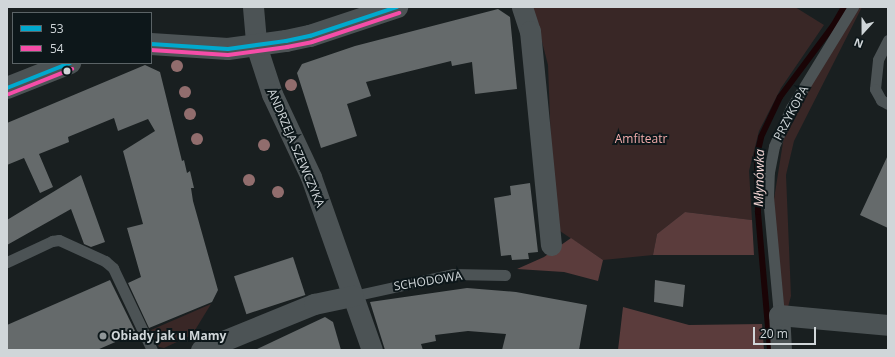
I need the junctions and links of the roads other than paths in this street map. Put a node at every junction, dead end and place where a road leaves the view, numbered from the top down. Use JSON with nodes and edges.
{"nodes":[{"id":1,"x":253,"y":7,"type":"edge"},
{"id":2,"x":398,"y":7,"type":"edge"},
{"id":3,"x":522,"y":7,"type":"edge"},
{"id":4,"x":853,"y":7,"type":"edge"},
{"id":5,"x":888,"y":40,"type":"edge"},
{"id":6,"x":152,"y":44,"type":"edge"},
{"id":7,"x":256,"y":45,"type":"junction"},
{"id":8,"x":67,"y":64,"type":"edge"},
{"id":9,"x":7,"y":88,"type":"edge"},
{"id":10,"x":888,"y":104,"type":"edge"},
{"id":11,"x":551,"y":245,"type":"dead end"},
{"id":12,"x":7,"y":262,"type":"edge"},
{"id":13,"x":505,"y":275,"type":"dead end"},
{"id":14,"x":353,"y":296,"type":"junction"},
{"id":15,"x":779,"y":314,"type":"junction"},
{"id":16,"x":888,"y":325,"type":"edge"},
{"id":17,"x":152,"y":350,"type":"edge"},
{"id":18,"x":200,"y":350,"type":"edge"},
{"id":19,"x":372,"y":350,"type":"edge"},
{"id":20,"x":781,"y":350,"type":"edge"}],
"edges":[{"from":1,"to":7,"type":"street","name":"ANDRZEJA SZEWCZYKA"},
{"from":2,"to":7,"type":"street"},
{"from":3,"to":11,"type":"street"},
{"from":4,"to":15,"type":"lane","name":"PRZYKOPA"},
{"from":5,"to":10,"type":"lane"},
{"from":6,"to":7,"type":"street"},
{"from":7,"to":14,"type":"street","name":"ANDRZEJA SZEWCZYKA"},
{"from":8,"to":9,"type":"street"},
{"from":12,"to":17,"type":"lane"},
{"from":13,"to":14,"type":"lane","name":"SCHODOWA"},
{"from":14,"to":18,"type":"street"},
{"from":14,"to":19,"type":"street","name":"ANDRZEJA SZEWCZYKA"},
{"from":15,"to":16,"type":"street"},
{"from":15,"to":20,"type":"street","name":"PRZYKOPA"}]}
